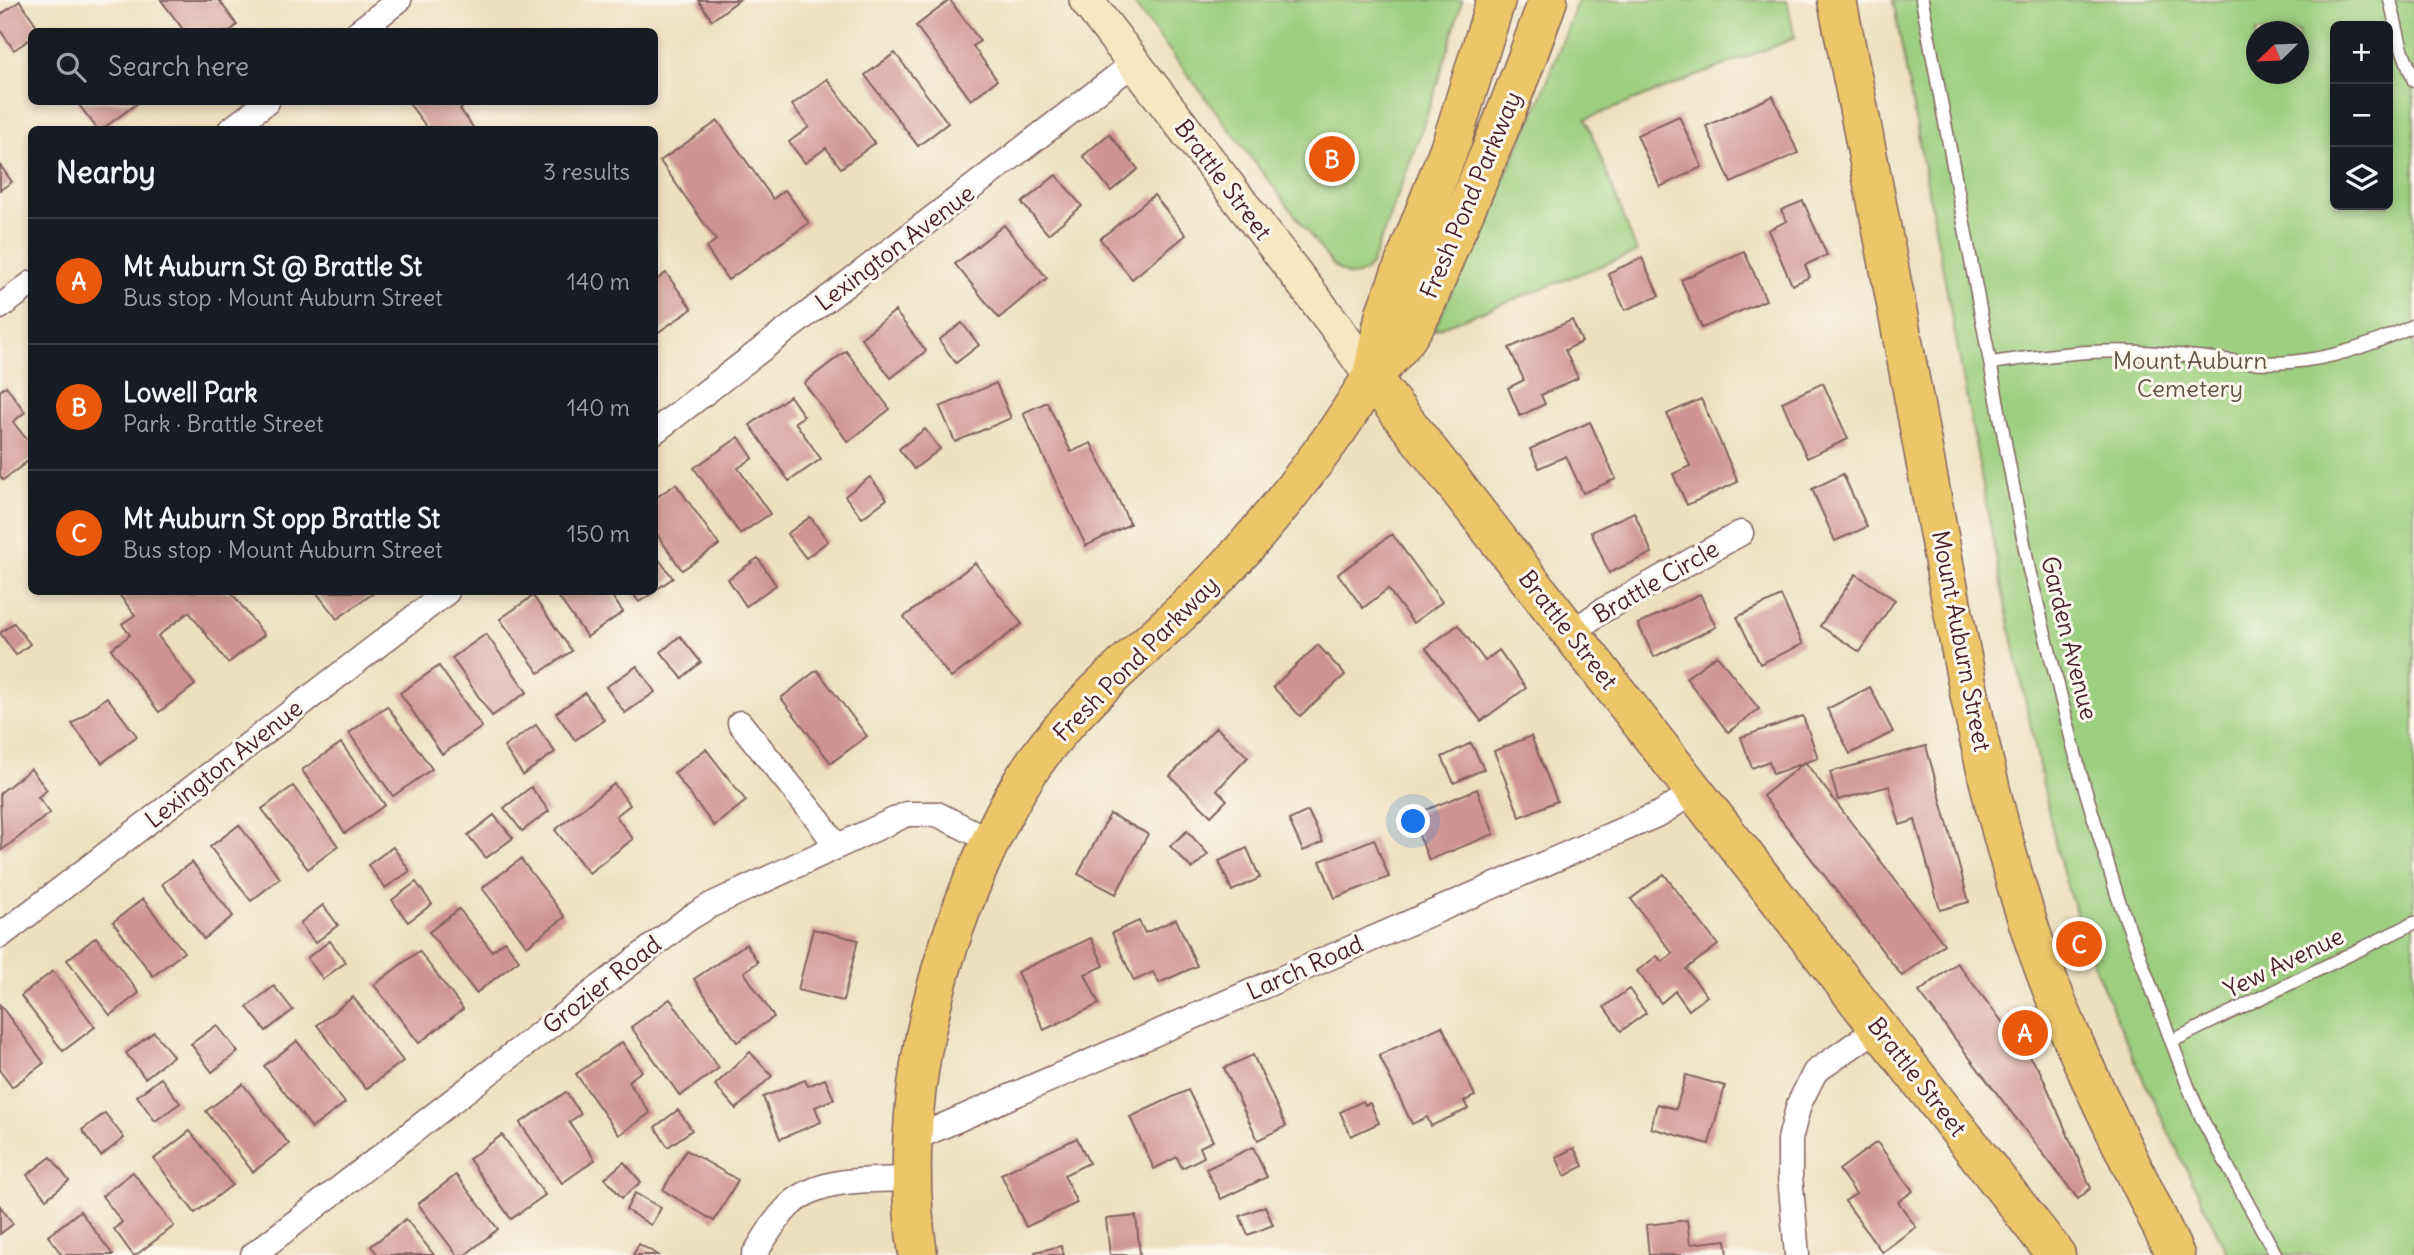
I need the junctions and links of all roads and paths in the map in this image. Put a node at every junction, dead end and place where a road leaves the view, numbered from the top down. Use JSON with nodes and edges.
{"nodes":[{"id":1,"x":399,"y":0,"type":"edge"},
{"id":2,"x":1086,"y":0,"type":"edge"},
{"id":3,"x":1496,"y":0,"type":"edge"},
{"id":4,"x":1548,"y":0,"type":"edge"},
{"id":5,"x":1837,"y":0,"type":"edge"},
{"id":6,"x":1922,"y":0,"type":"edge"},
{"id":7,"x":2390,"y":0,"type":"edge"},
{"id":8,"x":363,"y":28,"type":"edge"},
{"id":9,"x":1134,"y":63,"type":"junction"},
{"id":10,"x":2414,"y":81,"type":"edge"},
{"id":11,"x":263,"y":105,"type":"edge"},
{"id":12,"x":235,"y":126,"type":"edge"},
{"id":13,"x":28,"y":286,"type":"edge"},
{"id":14,"x":0,"y":307,"type":"edge"},
{"id":15,"x":2414,"y":325,"type":"edge"},
{"id":16,"x":1991,"y":363,"type":"junction"},
{"id":17,"x":1372,"y":378,"type":"junction"},
{"id":18,"x":658,"y":429,"type":"edge"},
{"id":19,"x":1741,"y":533,"type":"dead end"},
{"id":20,"x":432,"y":596,"type":"edge"},
{"id":21,"x":1571,"y":633,"type":"junction"},
{"id":22,"x":740,"y":723,"type":"dead end"},
{"id":23,"x":1693,"y":792,"type":"junction"},
{"id":24,"x":990,"y":841,"type":"junction"},
{"id":25,"x":836,"y":846,"type":"junction"},
{"id":26,"x":2414,"y":923,"type":"edge"},
{"id":27,"x":0,"y":936,"type":"edge"},
{"id":28,"x":1878,"y":1028,"type":"junction"},
{"id":29,"x":2172,"y":1041,"type":"junction"},
{"id":30,"x":913,"y":1139,"type":"junction"},
{"id":31,"x":912,"y":1179,"type":"junction"},
{"id":32,"x":253,"y":1255,"type":"edge"},
{"id":33,"x":754,"y":1255,"type":"edge"},
{"id":34,"x":918,"y":1255,"type":"edge"},
{"id":35,"x":1797,"y":1255,"type":"edge"},
{"id":36,"x":2056,"y":1255,"type":"edge"},
{"id":37,"x":2175,"y":1255,"type":"edge"},
{"id":38,"x":2276,"y":1255,"type":"edge"}],
"edges":[{"from":1,"to":8,"type":"street"},
{"from":2,"to":9,"type":"main road","name":"Brattle Street"},
{"from":3,"to":17,"type":"main road","name":"Fresh Pond Parkway"},
{"from":4,"to":17,"type":"main road","name":"Fresh Pond Parkway"},
{"from":5,"to":37,"type":"main road","name":"Mount Auburn Street"},
{"from":6,"to":16,"type":"lane","name":"Garden Avenue"},
{"from":7,"to":10,"type":"lane"},
{"from":9,"to":17,"type":"main road","name":"Brattle Street"},
{"from":9,"to":18,"type":"street","name":"Lexington Avenue"},
{"from":11,"to":12,"type":"street"},
{"from":13,"to":14,"type":"street"},
{"from":15,"to":16,"type":"lane"},
{"from":16,"to":29,"type":"lane","name":"Garden Avenue"},
{"from":17,"to":21,"type":"main road","name":"Brattle Street"},
{"from":17,"to":24,"type":"main road","name":"Fresh Pond Parkway"},
{"from":19,"to":21,"type":"street","name":"Brattle Circle"},
{"from":20,"to":27,"type":"street","name":"Lexington Avenue"},
{"from":21,"to":23,"type":"main road","name":"Brattle Street"},
{"from":22,"to":25,"type":"street"},
{"from":23,"to":28,"type":"main road","name":"Brattle Street"},
{"from":23,"to":30,"type":"street","name":"Larch Road"},
{"from":24,"to":25,"type":"street","name":"Grozier Road"},
{"from":24,"to":30,"type":"main road","name":"Fresh Pond Parkway"},
{"from":25,"to":32,"type":"street","name":"Grozier Road"},
{"from":26,"to":29,"type":"lane","name":"Yew Avenue"},
{"from":28,"to":35,"type":"street"},
{"from":28,"to":36,"type":"main road","name":"Brattle Street"},
{"from":29,"to":38,"type":"lane","name":"Garden Avenue"},
{"from":30,"to":31,"type":"main road","name":"Fresh Pond Parkway"},
{"from":31,"to":33,"type":"street"},
{"from":31,"to":34,"type":"main road","name":"Fresh Pond Parkway"}]}
